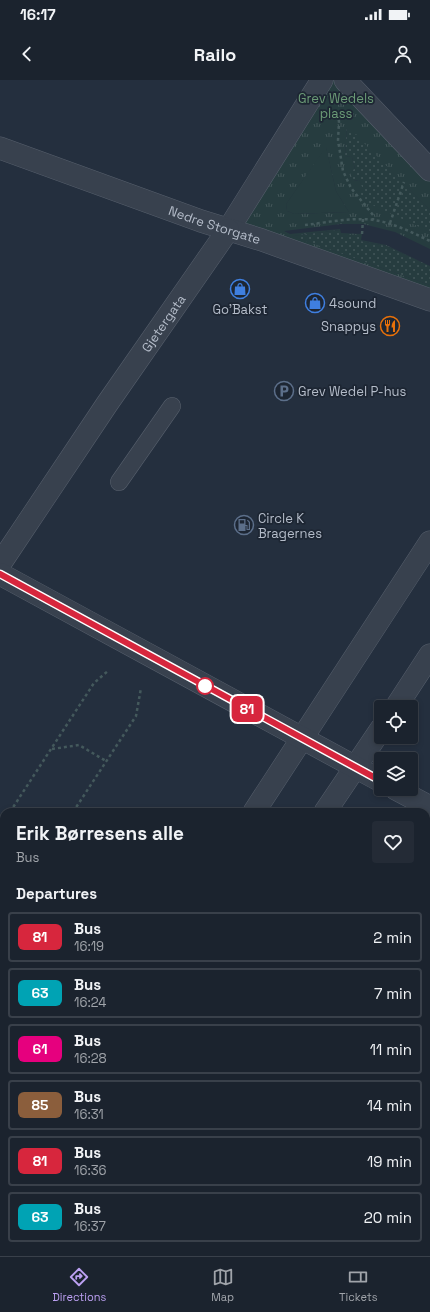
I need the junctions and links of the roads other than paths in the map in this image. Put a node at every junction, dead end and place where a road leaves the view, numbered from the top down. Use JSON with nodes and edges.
{"nodes":[{"id":1,"x":322,"y":80,"type":"edge"},
{"id":2,"x":345,"y":80,"type":"edge"},
{"id":3,"x":0,"y":148,"type":"edge"},
{"id":4,"x":426,"y":166,"type":"edge"},
{"id":5,"x":228,"y":230,"type":"junction"},
{"id":6,"x":430,"y":300,"type":"edge"},
{"id":7,"x":172,"y":406,"type":"dead end"},
{"id":8,"x":119,"y":482,"type":"dead end"},
{"id":9,"x":430,"y":542,"type":"edge"},
{"id":10,"x":0,"y":564,"type":"edge"},
{"id":11,"x":0,"y":574,"type":"edge"},
{"id":12,"x":430,"y":655,"type":"edge"},
{"id":13,"x":401,"y":700,"type":"edge"},
{"id":14,"x":303,"y":738,"type":"junction"},
{"id":15,"x":374,"y":740,"type":"edge"},
{"id":16,"x":356,"y":767,"type":"junction"},
{"id":17,"x":374,"y":777,"type":"edge"},
{"id":18,"x":409,"y":796,"type":"edge"},
{"id":19,"x":430,"y":807,"type":"edge"},
{"id":20,"x":257,"y":808,"type":"edge"},
{"id":21,"x":328,"y":808,"type":"edge"}],
"edges":[{"from":1,"to":5,"type":"street","name":"Gjetergata"},
{"from":2,"to":4,"type":"street"},
{"from":3,"to":5,"type":"street","name":"Nedre Storgate"},
{"from":5,"to":6,"type":"street","name":"Nedre Storgate"},
{"from":5,"to":10,"type":"street","name":"Gjetergata"},
{"from":7,"to":8,"type":"lane"},
{"from":9,"to":14,"type":"street"},
{"from":11,"to":14,"type":"street"},
{"from":12,"to":13,"type":"street"},
{"from":14,"to":16,"type":"street"},
{"from":14,"to":20,"type":"street"},
{"from":15,"to":16,"type":"street"},
{"from":16,"to":17,"type":"street"},
{"from":16,"to":21,"type":"street"},
{"from":18,"to":19,"type":"street"}]}
